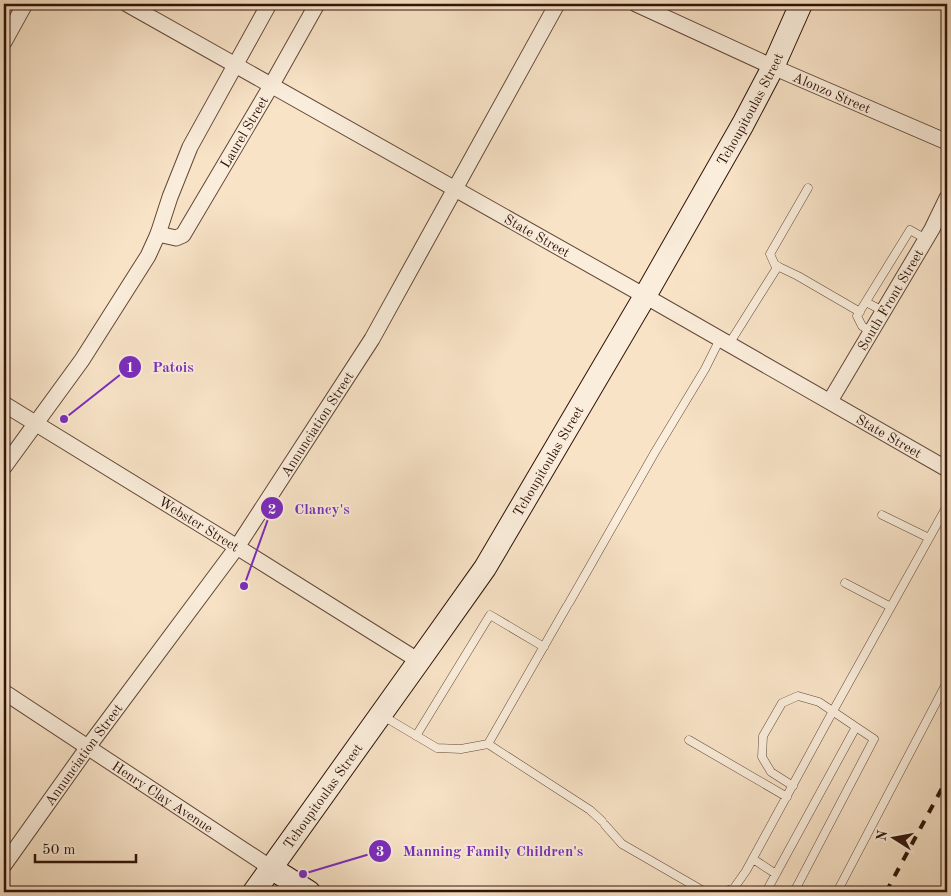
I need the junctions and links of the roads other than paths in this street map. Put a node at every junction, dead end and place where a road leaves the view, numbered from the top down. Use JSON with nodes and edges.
{"nodes":[{"id":1,"x":25,"y":4,"type":"edge"},
{"id":2,"x":127,"y":4,"type":"edge"},
{"id":3,"x":269,"y":4,"type":"edge"},
{"id":4,"x":317,"y":4,"type":"edge"},
{"id":5,"x":636,"y":4,"type":"edge"},
{"id":6,"x":801,"y":4,"type":"edge"},
{"id":7,"x":555,"y":5,"type":"edge"},
{"id":8,"x":4,"y":42,"type":"edge"},
{"id":9,"x":234,"y":65,"type":"junction"},
{"id":10,"x":773,"y":67,"type":"junction"},
{"id":11,"x":272,"y":86,"type":"junction"},
{"id":12,"x":947,"y":142,"type":"edge"},
{"id":13,"x":808,"y":188,"type":"dead end"},
{"id":14,"x":456,"y":189,"type":"junction"},
{"id":15,"x":947,"y":198,"type":"edge"},
{"id":16,"x":158,"y":234,"type":"junction"},
{"id":17,"x":926,"y":239,"type":"junction"},
{"id":18,"x":778,"y":266,"type":"junction"},
{"id":19,"x":889,"y":266,"type":"junction"},
{"id":20,"x":905,"y":275,"type":"junction"},
{"id":21,"x":645,"y":296,"type":"junction"},
{"id":22,"x":866,"y":302,"type":"junction"},
{"id":23,"x":883,"y":311,"type":"junction"},
{"id":24,"x":860,"y":312,"type":"junction"},
{"id":25,"x":871,"y":332,"type":"junction"},
{"id":26,"x":725,"y":342,"type":"junction"},
{"id":27,"x":830,"y":401,"type":"junction"},
{"id":28,"x":4,"y":404,"type":"edge"},
{"id":29,"x":35,"y":423,"type":"junction"},
{"id":30,"x":4,"y":467,"type":"edge"},
{"id":31,"x":947,"y":469,"type":"edge"},
{"id":32,"x":947,"y":506,"type":"edge"},
{"id":33,"x":882,"y":515,"type":"dead end"},
{"id":34,"x":929,"y":538,"type":"junction"},
{"id":35,"x":237,"y":547,"type":"junction"},
{"id":36,"x":845,"y":583,"type":"dead end"},
{"id":37,"x":891,"y":607,"type":"junction"},
{"id":38,"x":544,"y":647,"type":"junction"},
{"id":39,"x":419,"y":661,"type":"junction"},
{"id":40,"x":947,"y":682,"type":"edge"},
{"id":41,"x":4,"y":692,"type":"edge"},
{"id":42,"x":833,"y":711,"type":"junction"},
{"id":43,"x":381,"y":715,"type":"junction"},
{"id":44,"x":856,"y":727,"type":"junction"},
{"id":45,"x":416,"y":736,"type":"junction"},
{"id":46,"x":689,"y":740,"type":"dead end"},
{"id":47,"x":488,"y":744,"type":"junction"},
{"id":48,"x":88,"y":747,"type":"junction"},
{"id":49,"x":793,"y":786,"type":"junction"},
{"id":50,"x":787,"y":797,"type":"junction"},
{"id":51,"x":753,"y":859,"type":"junction"},
{"id":52,"x":4,"y":865,"type":"edge"},
{"id":53,"x":271,"y":868,"type":"junction"},
{"id":54,"x":776,"y":874,"type":"junction"},
{"id":55,"x":297,"y":887,"type":"edge"},
{"id":56,"x":254,"y":892,"type":"edge"},
{"id":57,"x":705,"y":892,"type":"edge"},
{"id":58,"x":724,"y":892,"type":"edge"},
{"id":59,"x":766,"y":892,"type":"edge"},
{"id":60,"x":794,"y":892,"type":"edge"},
{"id":61,"x":837,"y":892,"type":"edge"}],
"edges":[{"from":1,"to":8,"type":"street"},
{"from":2,"to":9,"type":"street","name":"State Street"},
{"from":3,"to":9,"type":"street"},
{"from":4,"to":11,"type":"street","name":"Laurel Street"},
{"from":5,"to":10,"type":"street","name":"Alonzo Street"},
{"from":6,"to":10,"type":"street","name":"Tchoupitoulas Street"},
{"from":7,"to":14,"type":"street","name":"Annunciation Street"},
{"from":9,"to":11,"type":"street","name":"State Street"},
{"from":9,"to":16,"type":"street"},
{"from":10,"to":12,"type":"street","name":"Alonzo Street"},
{"from":10,"to":21,"type":"street","name":"Tchoupitoulas Street"},
{"from":11,"to":14,"type":"street","name":"State Street"},
{"from":11,"to":16,"type":"street","name":"Laurel Street"},
{"from":13,"to":18,"type":"lane"},
{"from":14,"to":21,"type":"street","name":"State Street"},
{"from":14,"to":35,"type":"street","name":"Annunciation Street"},
{"from":15,"to":17,"type":"street","name":"South Front Street"},
{"from":16,"to":29,"type":"street"},
{"from":17,"to":19,"type":"lane"},
{"from":17,"to":20,"type":"street","name":"South Front Street"},
{"from":18,"to":24,"type":"lane"},
{"from":18,"to":26,"type":"lane"},
{"from":19,"to":20,"type":"lane"},
{"from":19,"to":22,"type":"lane"},
{"from":20,"to":23,"type":"street","name":"South Front Street"},
{"from":21,"to":26,"type":"street","name":"State Street"},
{"from":21,"to":39,"type":"street","name":"Tchoupitoulas Street"},
{"from":22,"to":23,"type":"lane"},
{"from":22,"to":24,"type":"lane"},
{"from":23,"to":25,"type":"street","name":"South Front Street"},
{"from":24,"to":25,"type":"lane"},
{"from":25,"to":27,"type":"street","name":"South Front Street"},
{"from":26,"to":27,"type":"street","name":"State Street"},
{"from":26,"to":38,"type":"lane"},
{"from":27,"to":31,"type":"street","name":"State Street"},
{"from":28,"to":29,"type":"street","name":"Webster Street"},
{"from":29,"to":30,"type":"street"},
{"from":29,"to":35,"type":"street","name":"Webster Street"},
{"from":32,"to":34,"type":"lane"},
{"from":33,"to":34,"type":"lane"},
{"from":34,"to":37,"type":"lane"},
{"from":35,"to":39,"type":"street","name":"Webster Street"},
{"from":35,"to":48,"type":"street","name":"Annunciation Street"},
{"from":36,"to":37,"type":"lane"},
{"from":37,"to":42,"type":"lane"},
{"from":38,"to":45,"type":"lane"},
{"from":38,"to":47,"type":"lane"},
{"from":39,"to":43,"type":"street","name":"Tchoupitoulas Street"},
{"from":40,"to":61,"type":"lane"},
{"from":41,"to":48,"type":"street","name":"Henry Clay Avenue"},
{"from":42,"to":44,"type":"lane"},
{"from":42,"to":49,"type":"lane"},
{"from":42,"to":49,"type":"lane"},
{"from":43,"to":45,"type":"lane"},
{"from":43,"to":53,"type":"street","name":"Tchoupitoulas Street"},
{"from":44,"to":54,"type":"lane"},
{"from":44,"to":60,"type":"lane"},
{"from":45,"to":47,"type":"lane"},
{"from":46,"to":50,"type":"lane"},
{"from":47,"to":57,"type":"lane"},
{"from":48,"to":52,"type":"street","name":"Annunciation Street"},
{"from":48,"to":53,"type":"street","name":"Henry Clay Avenue"},
{"from":49,"to":50,"type":"lane"},
{"from":50,"to":51,"type":"lane"},
{"from":51,"to":54,"type":"lane"},
{"from":51,"to":58,"type":"lane"},
{"from":53,"to":55,"type":"street"},
{"from":53,"to":56,"type":"street","name":"Tchoupitoulas Street"},
{"from":54,"to":59,"type":"lane"}]}
